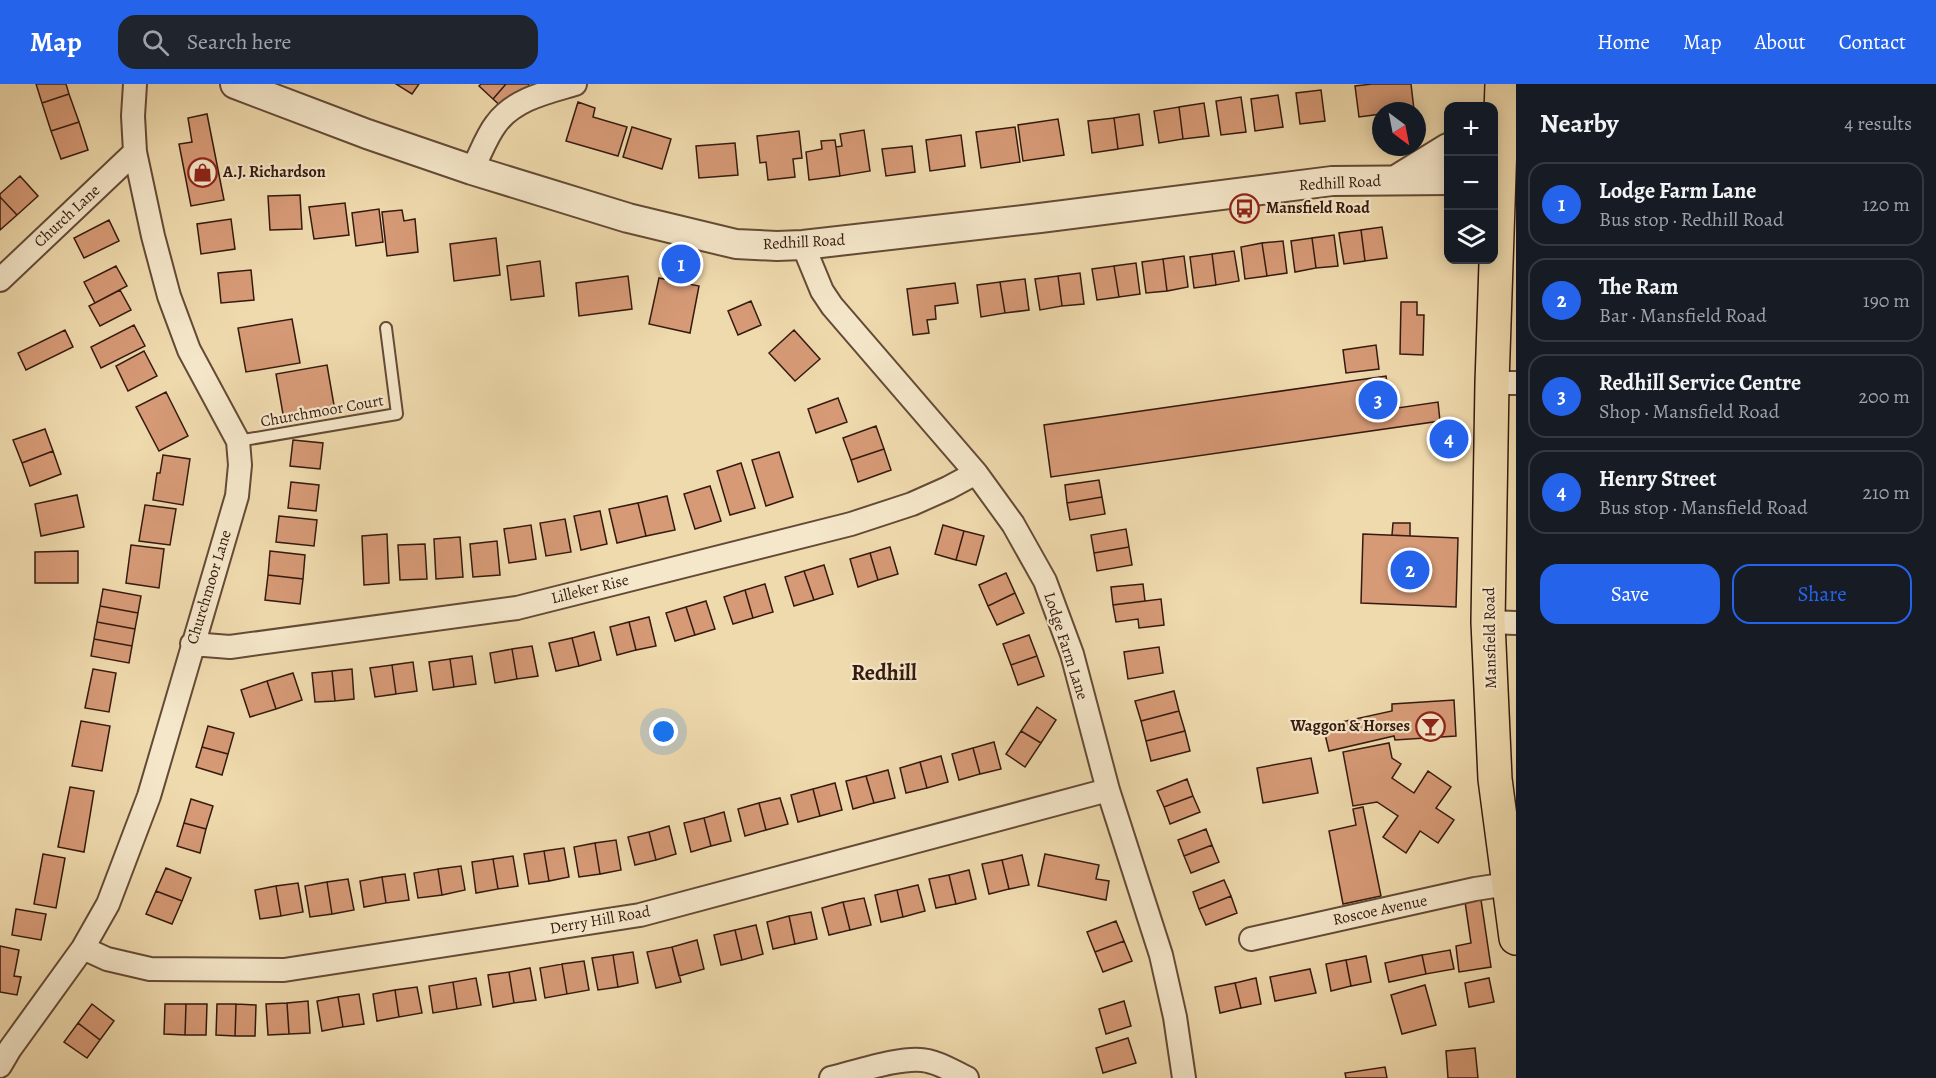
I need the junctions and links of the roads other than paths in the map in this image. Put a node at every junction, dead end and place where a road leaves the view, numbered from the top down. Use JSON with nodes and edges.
{"nodes":[{"id":1,"x":135,"y":84,"type":"edge"},
{"id":2,"x":235,"y":84,"type":"edge"},
{"id":3,"x":575,"y":84,"type":"edge"},
{"id":4,"x":1502,"y":84,"type":"edge"},
{"id":5,"x":1487,"y":102,"type":"edge"},
{"id":6,"x":1444,"y":151,"type":"edge"},
{"id":7,"x":135,"y":152,"type":"junction"},
{"id":8,"x":1498,"y":156,"type":"edge"},
{"id":9,"x":472,"y":170,"type":"junction"},
{"id":10,"x":1444,"y":180,"type":"edge"},
{"id":11,"x":1395,"y":181,"type":"junction"},
{"id":12,"x":1497,"y":210,"type":"edge"},
{"id":13,"x":803,"y":245,"type":"junction"},
{"id":14,"x":0,"y":280,"type":"edge"},
{"id":15,"x":386,"y":328,"type":"dead end"},
{"id":16,"x":1504,"y":383,"type":"edge"},
{"id":17,"x":238,"y":441,"type":"junction"},
{"id":18,"x":976,"y":473,"type":"junction"},
{"id":19,"x":1502,"y":622,"type":"edge"},
{"id":20,"x":192,"y":644,"type":"junction"},
{"id":21,"x":1108,"y":790,"type":"junction"},
{"id":22,"x":1508,"y":884,"type":"junction"},
{"id":23,"x":1516,"y":938,"type":"edge"},
{"id":24,"x":1251,"y":939,"type":"dead end"},
{"id":25,"x":83,"y":948,"type":"junction"},
{"id":26,"x":0,"y":1066,"type":"edge"},
{"id":27,"x":831,"y":1078,"type":"edge"},
{"id":28,"x":967,"y":1078,"type":"edge"},
{"id":29,"x":1184,"y":1078,"type":"edge"}],
"edges":[{"from":1,"to":7,"type":"street","name":"Churchmoor Lane"},
{"from":2,"to":9,"type":"street","name":"Redhill Road"},
{"from":3,"to":9,"type":"street"},
{"from":4,"to":5,"type":"street"},
{"from":4,"to":8,"type":"highway","name":"Mansfield Road"},
{"from":6,"to":11,"type":"street","name":"Redhill Road"},
{"from":7,"to":14,"type":"street","name":"Church Lane"},
{"from":7,"to":17,"type":"street","name":"Churchmoor Lane"},
{"from":9,"to":13,"type":"street","name":"Redhill Road"},
{"from":10,"to":11,"type":"street","name":"Redhill Road"},
{"from":11,"to":13,"type":"street","name":"Redhill Road"},
{"from":12,"to":16,"type":"highway","name":"Mansfield Road"},
{"from":13,"to":18,"type":"street","name":"Lodge Farm Lane"},
{"from":15,"to":17,"type":"lane","name":"Churchmoor Court"},
{"from":16,"to":19,"type":"highway","name":"Mansfield Road"},
{"from":17,"to":20,"type":"street","name":"Churchmoor Lane"},
{"from":18,"to":20,"type":"street","name":"Lilleker Rise"},
{"from":18,"to":21,"type":"street","name":"Lodge Farm Lane"},
{"from":19,"to":22,"type":"highway","name":"Mansfield Road"},
{"from":20,"to":25,"type":"street","name":"Churchmoor Lane"},
{"from":21,"to":25,"type":"street","name":"Derry Hill Road"},
{"from":21,"to":29,"type":"street","name":"Lodge Farm Lane"},
{"from":22,"to":23,"type":"highway","name":"Mansfield Road"},
{"from":22,"to":24,"type":"street","name":"Roscoe Avenue"},
{"from":25,"to":26,"type":"street","name":"Churchmoor Lane"},
{"from":27,"to":28,"type":"street"}]}
